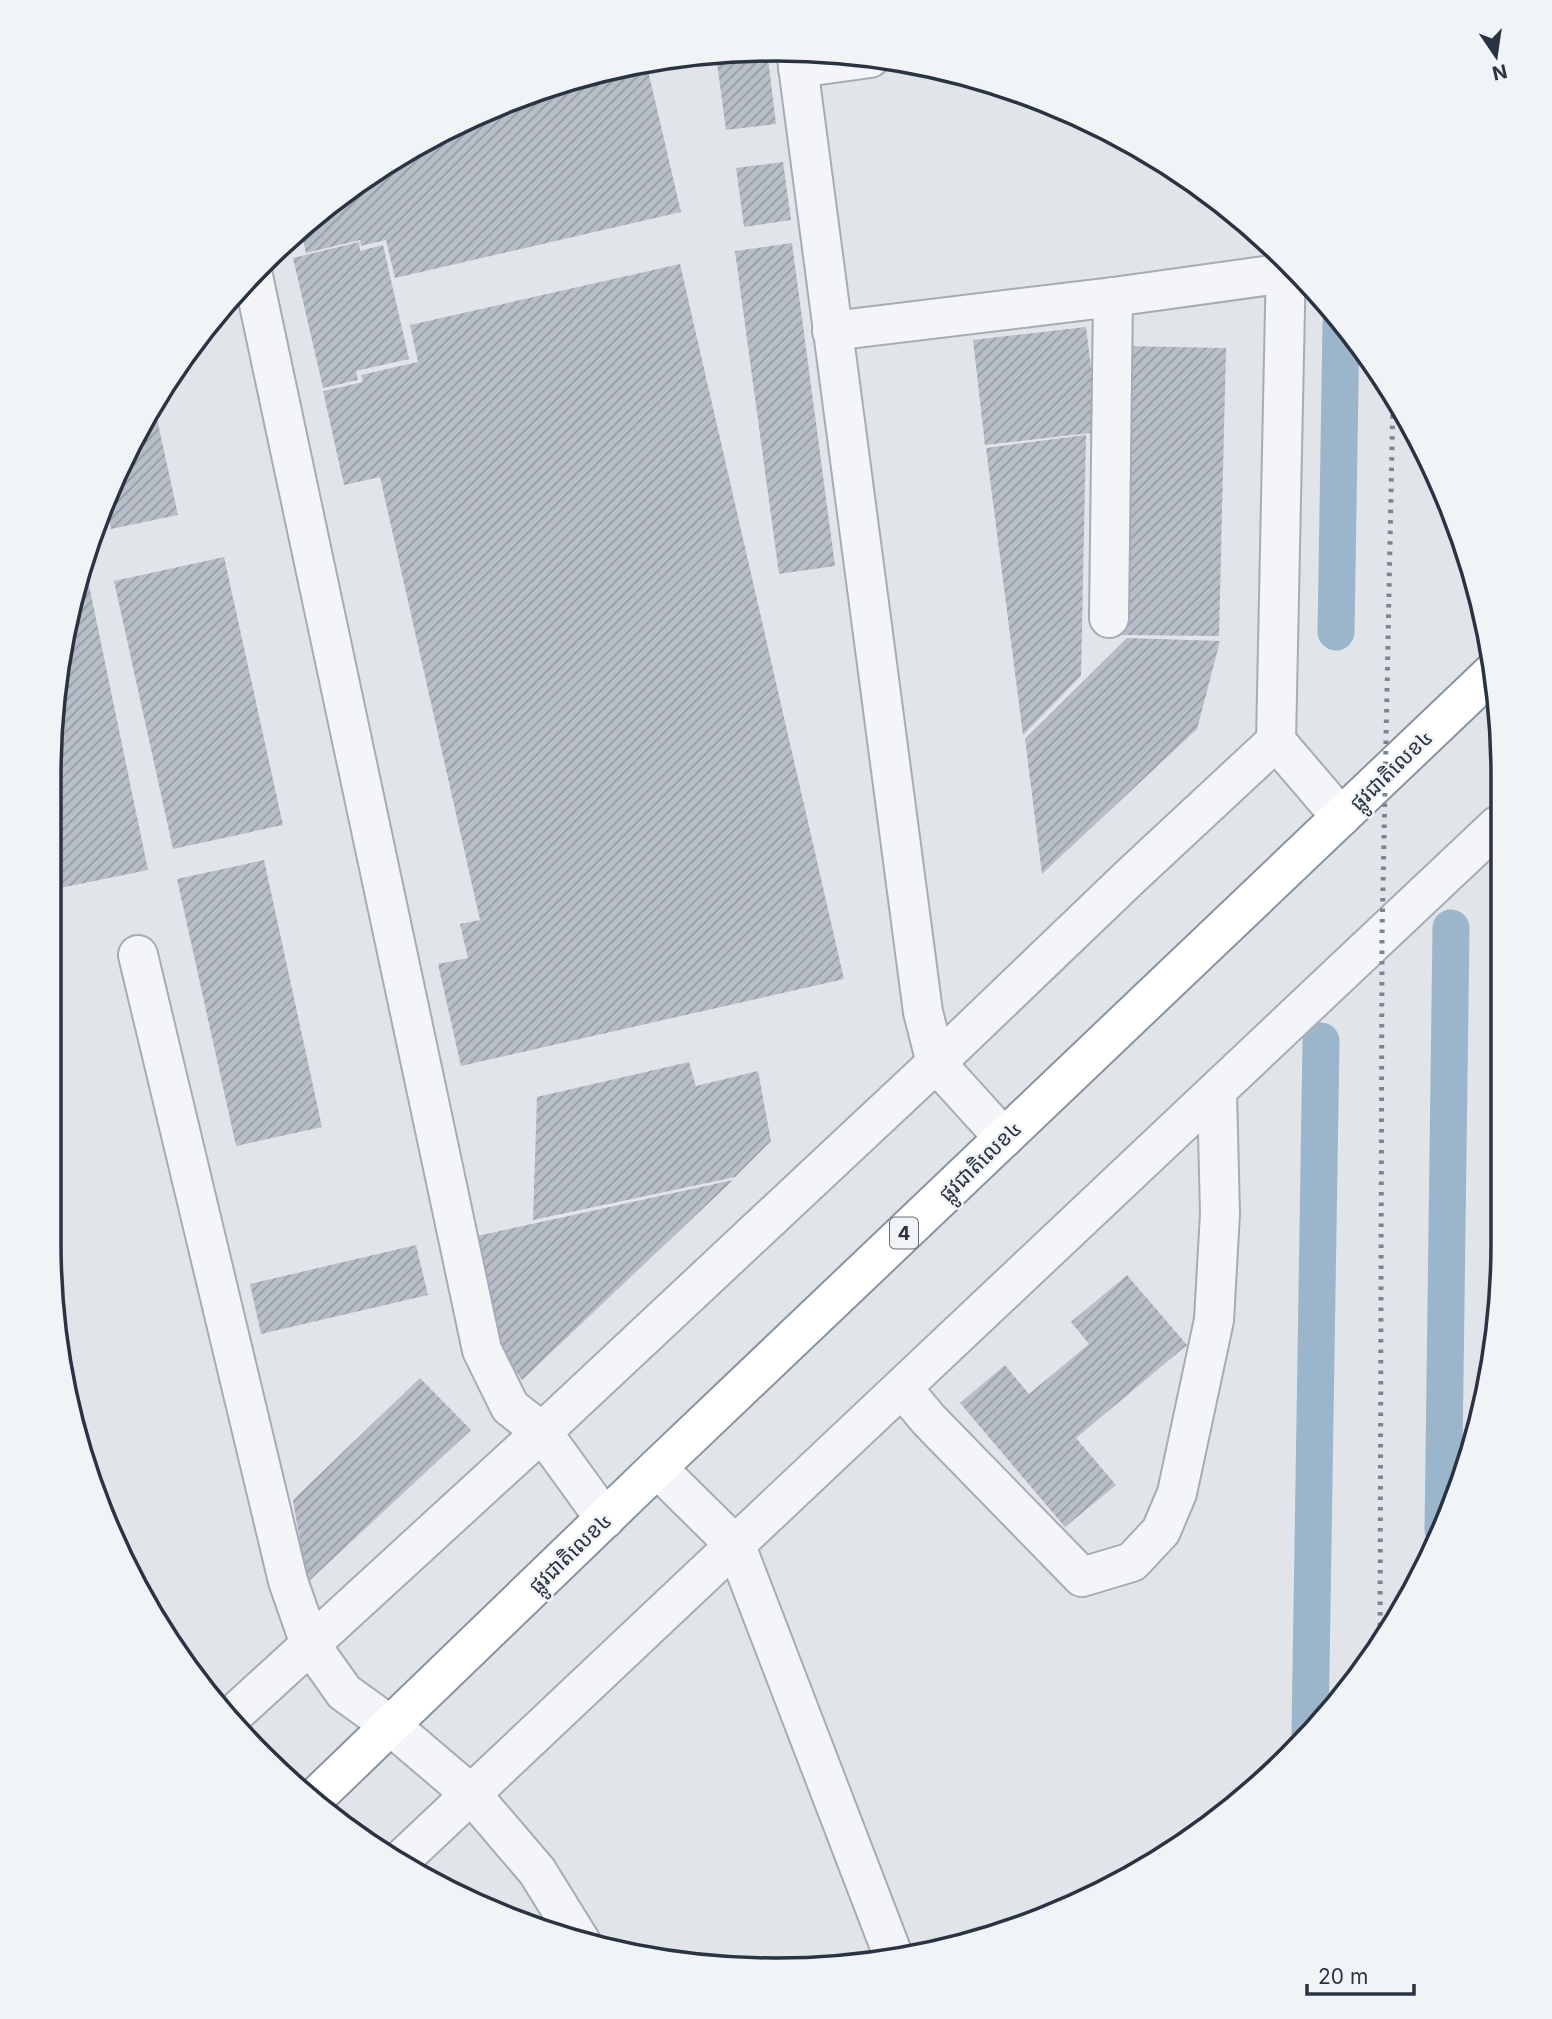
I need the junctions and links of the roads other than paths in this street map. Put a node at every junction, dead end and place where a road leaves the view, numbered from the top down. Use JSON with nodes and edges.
{"nodes":[{"id":1,"x":797,"y":62,"type":"edge"},
{"id":2,"x":1277,"y":268,"type":"edge"},
{"id":3,"x":1286,"y":276,"type":"edge"},
{"id":4,"x":255,"y":288,"type":"edge"},
{"id":5,"x":1113,"y":297,"type":"junction"},
{"id":6,"x":832,"y":331,"type":"junction"},
{"id":7,"x":1109,"y":618,"type":"dead end"},
{"id":8,"x":1486,"y":689,"type":"edge"},
{"id":9,"x":1276,"y":741,"type":"junction"},
{"id":10,"x":1341,"y":817,"type":"junction"},
{"id":11,"x":1491,"y":832,"type":"edge"},
{"id":12,"x":138,"y":955,"type":"dead end"},
{"id":13,"x":936,"y":1063,"type":"junction"},
{"id":14,"x":1217,"y":1092,"type":"junction"},
{"id":15,"x":1004,"y":1138,"type":"junction"},
{"id":16,"x":903,"y":1389,"type":"junction"},
{"id":17,"x":542,"y":1432,"type":"junction"},
{"id":18,"x":657,"y":1468,"type":"junction"},
{"id":19,"x":605,"y":1519,"type":"junction"},
{"id":20,"x":736,"y":1546,"type":"junction"},
{"id":21,"x":310,"y":1644,"type":"junction"},
{"id":22,"x":237,"y":1712,"type":"edge"},
{"id":23,"x":391,"y":1726,"type":"junction"},
{"id":24,"x":320,"y":1793,"type":"edge"},
{"id":25,"x":472,"y":1796,"type":"junction"},
{"id":26,"x":407,"y":1855,"type":"edge"},
{"id":27,"x":572,"y":1928,"type":"edge"},
{"id":28,"x":890,"y":1948,"type":"edge"}],
"edges":[{"from":1,"to":6,"type":"street"},
{"from":2,"to":5,"type":"street"},
{"from":3,"to":9,"type":"street"},
{"from":4,"to":17,"type":"street"},
{"from":5,"to":6,"type":"street"},
{"from":5,"to":7,"type":"street"},
{"from":6,"to":13,"type":"street"},
{"from":8,"to":10,"type":"highway","name":"ផ្លូវជាតិលេខ៤","number":"4"},
{"from":9,"to":10,"type":"street"},
{"from":9,"to":13,"type":"street"},
{"from":10,"to":15,"type":"highway","name":"ផ្លូវជាតិលេខ៤","number":"4"},
{"from":11,"to":14,"type":"street"},
{"from":12,"to":21,"type":"street"},
{"from":13,"to":15,"type":"street"},
{"from":13,"to":17,"type":"street"},
{"from":14,"to":16,"type":"street"},
{"from":14,"to":16,"type":"street"},
{"from":15,"to":18,"type":"highway","name":"ផ្លូវជាតិលេខ៤","number":"4"},
{"from":16,"to":20,"type":"street"},
{"from":17,"to":19,"type":"street"},
{"from":17,"to":21,"type":"street"},
{"from":18,"to":19,"type":"highway","name":"ផ្លូវជាតិលេខ៤","number":"4"},
{"from":18,"to":20,"type":"street"},
{"from":19,"to":23,"type":"highway","name":"ផ្លូវជាតិលេខ៤","number":"4"},
{"from":20,"to":25,"type":"street"},
{"from":20,"to":28,"type":"street"},
{"from":21,"to":22,"type":"street"},
{"from":21,"to":23,"type":"street"},
{"from":23,"to":24,"type":"highway","name":"ផ្លូវជាតិលេខ៤","number":"4"},
{"from":23,"to":25,"type":"street"},
{"from":25,"to":26,"type":"street"},
{"from":25,"to":27,"type":"street"}]}
